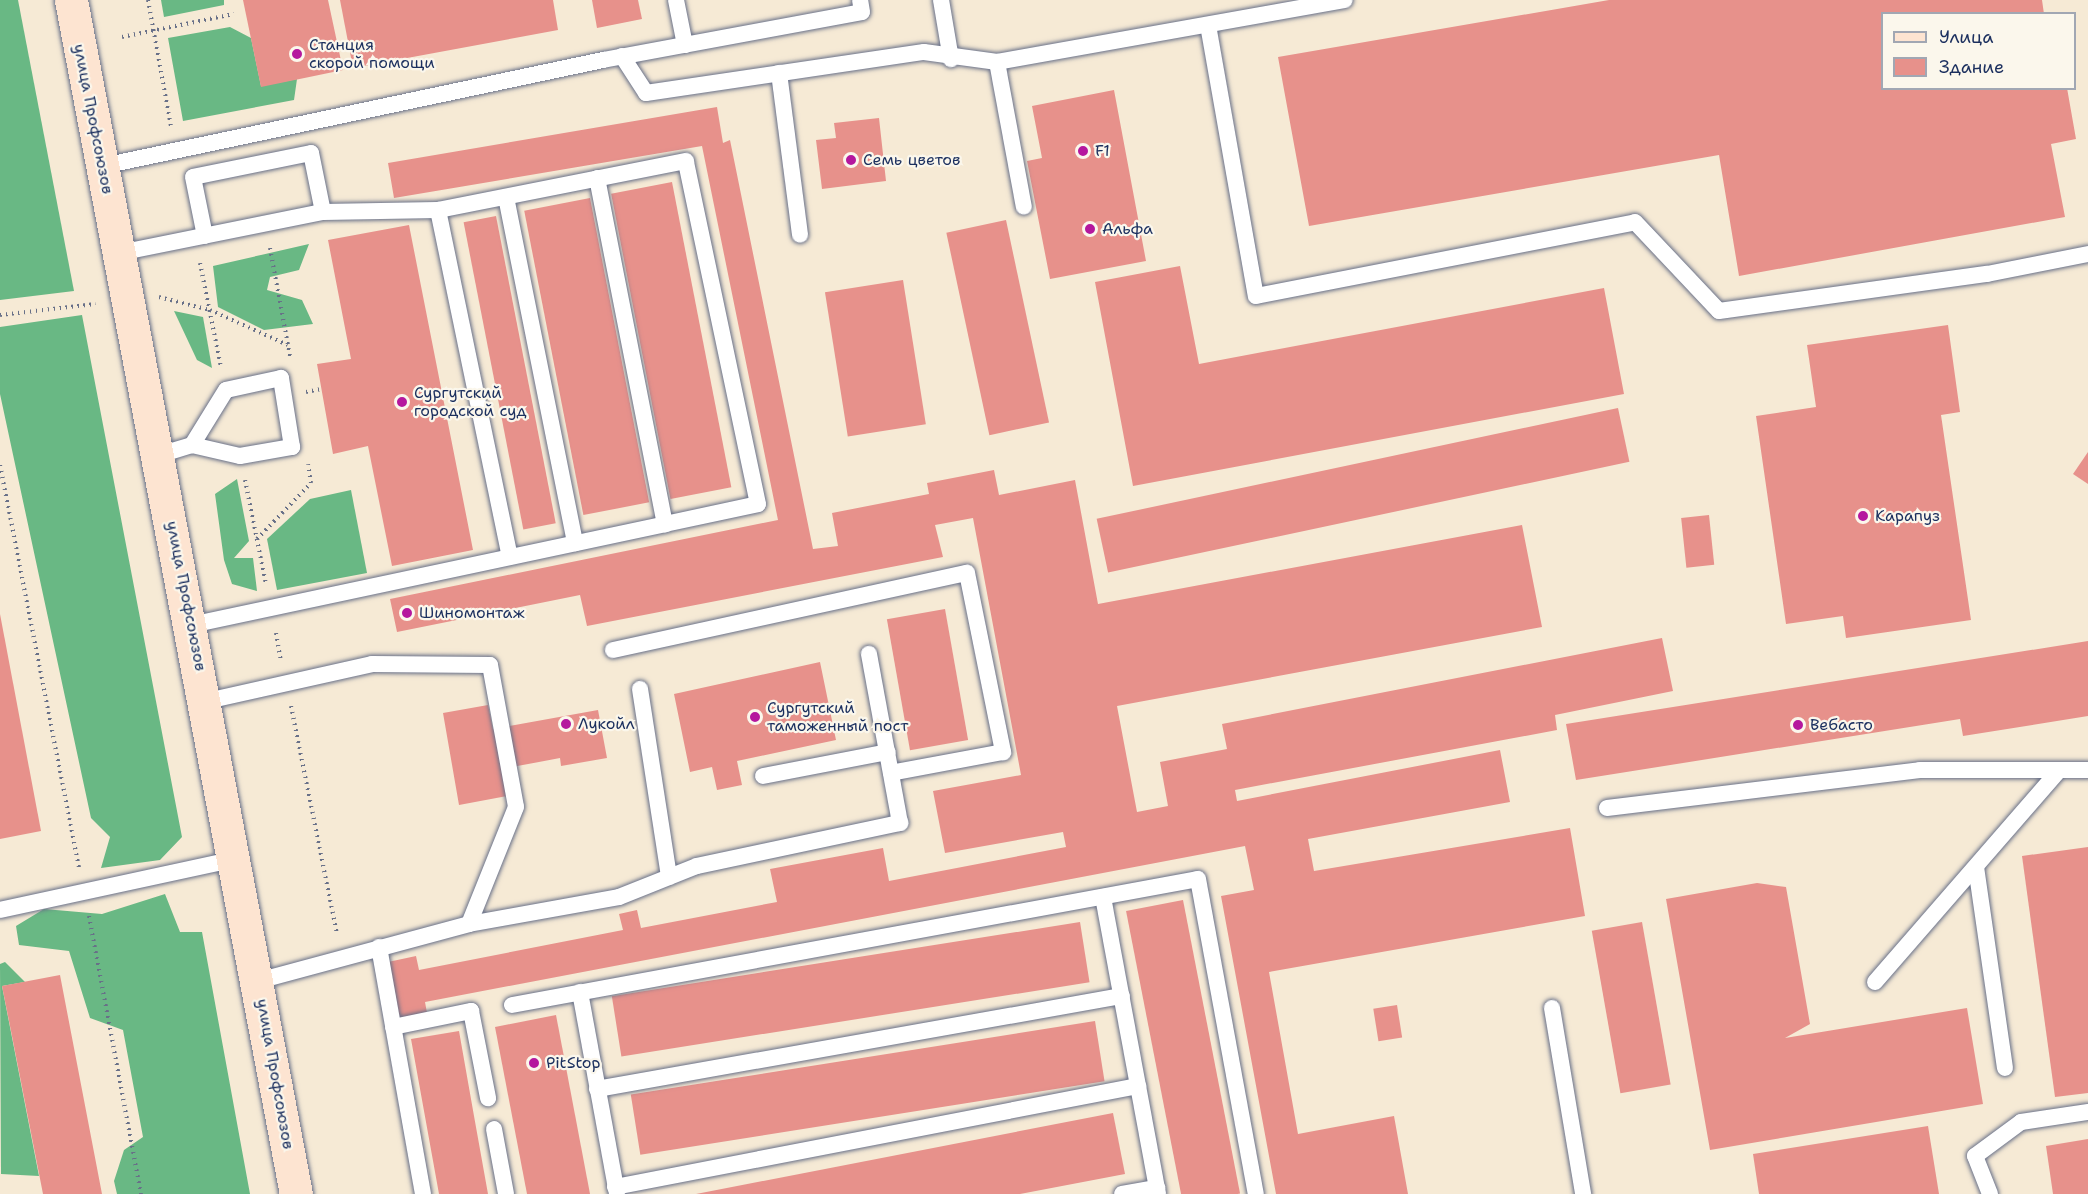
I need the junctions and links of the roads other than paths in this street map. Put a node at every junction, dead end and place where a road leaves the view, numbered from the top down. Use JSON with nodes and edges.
{"nodes":[{"id":1,"x":71,"y":0,"type":"edge"},
{"id":2,"x":676,"y":0,"type":"edge"},
{"id":3,"x":860,"y":0,"type":"edge"},
{"id":4,"x":941,"y":0,"type":"edge"},
{"id":5,"x":1345,"y":0,"type":"edge"},
{"id":6,"x":1208,"y":25,"type":"junction"},
{"id":7,"x":685,"y":45,"type":"junction"},
{"id":8,"x":622,"y":56,"type":"junction"},
{"id":9,"x":951,"y":59,"type":"junction"},
{"id":10,"x":997,"y":62,"type":"junction"},
{"id":11,"x":779,"y":73,"type":"junction"},
{"id":12,"x":103,"y":166,"type":"junction"},
{"id":13,"x":597,"y":178,"type":"junction"},
{"id":14,"x":506,"y":196,"type":"junction"},
{"id":15,"x":1024,"y":207,"type":"dead end"},
{"id":16,"x":438,"y":210,"type":"junction"},
{"id":17,"x":323,"y":212,"type":"junction"},
{"id":18,"x":800,"y":235,"type":"dead end"},
{"id":19,"x":200,"y":237,"type":"junction"},
{"id":20,"x":119,"y":253,"type":"junction"},
{"id":21,"x":2088,"y":254,"type":"edge"},
{"id":22,"x":192,"y":445,"type":"junction"},
{"id":23,"x":159,"y":455,"type":"junction"},
{"id":24,"x":665,"y":524,"type":"junction"},
{"id":25,"x":575,"y":543,"type":"junction"},
{"id":26,"x":510,"y":557,"type":"junction"},
{"id":27,"x":191,"y":625,"type":"junction"},
{"id":28,"x":613,"y":650,"type":"dead end"},
{"id":29,"x":869,"y":654,"type":"dead end"},
{"id":30,"x":640,"y":689,"type":"dead end"},
{"id":31,"x":207,"y":701,"type":"junction"},
{"id":32,"x":888,"y":752,"type":"junction"},
{"id":33,"x":2088,"y":770,"type":"edge"},
{"id":34,"x":891,"y":773,"type":"junction"},
{"id":35,"x":2057,"y":773,"type":"junction"},
{"id":36,"x":763,"y":776,"type":"dead end"},
{"id":37,"x":1607,"y":807,"type":"dead end"},
{"id":38,"x":236,"y":860,"type":"junction"},
{"id":39,"x":1976,"y":867,"type":"junction"},
{"id":40,"x":669,"y":877,"type":"junction"},
{"id":41,"x":1103,"y":897,"type":"junction"},
{"id":42,"x":0,"y":910,"type":"edge"},
{"id":43,"x":469,"y":924,"type":"junction"},
{"id":44,"x":379,"y":946,"type":"junction"},
{"id":45,"x":258,"y":981,"type":"junction"},
{"id":46,"x":1875,"y":982,"type":"dead end"},
{"id":47,"x":580,"y":992,"type":"junction"},
{"id":48,"x":1122,"y":996,"type":"junction"},
{"id":49,"x":512,"y":1005,"type":"dead end"},
{"id":50,"x":1552,"y":1008,"type":"dead end"},
{"id":51,"x":393,"y":1027,"type":"junction"},
{"id":52,"x":2006,"y":1068,"type":"dead end"},
{"id":53,"x":1138,"y":1086,"type":"junction"},
{"id":54,"x":597,"y":1089,"type":"junction"},
{"id":55,"x":488,"y":1098,"type":"dead end"},
{"id":56,"x":2088,"y":1112,"type":"edge"},
{"id":57,"x":494,"y":1129,"type":"dead end"},
{"id":58,"x":616,"y":1190,"type":"edge"},
{"id":59,"x":1157,"y":1191,"type":"edge"},
{"id":60,"x":296,"y":1194,"type":"edge"},
{"id":61,"x":423,"y":1194,"type":"edge"},
{"id":62,"x":506,"y":1194,"type":"edge"},
{"id":63,"x":1122,"y":1194,"type":"edge"},
{"id":64,"x":1256,"y":1194,"type":"edge"},
{"id":65,"x":1583,"y":1194,"type":"edge"},
{"id":66,"x":1990,"y":1194,"type":"edge"}],
"edges":[{"from":1,"to":12,"type":"main road","name":"улица Профсоюзов"},
{"from":2,"to":7,"type":"lane"},
{"from":3,"to":7,"type":"lane"},
{"from":4,"to":9,"type":"lane"},
{"from":5,"to":6,"type":"lane"},
{"from":6,"to":10,"type":"lane"},
{"from":6,"to":21,"type":"lane"},
{"from":7,"to":8,"type":"lane"},
{"from":8,"to":11,"type":"lane"},
{"from":8,"to":12,"type":"lane"},
{"from":9,"to":10,"type":"lane"},
{"from":9,"to":11,"type":"lane"},
{"from":10,"to":15,"type":"lane"},
{"from":11,"to":18,"type":"lane"},
{"from":12,"to":20,"type":"main road","name":"улица Профсоюзов"},
{"from":13,"to":14,"type":"lane"},
{"from":13,"to":24,"type":"lane"},
{"from":13,"to":24,"type":"lane"},
{"from":14,"to":16,"type":"lane"},
{"from":14,"to":25,"type":"lane"},
{"from":16,"to":17,"type":"lane"},
{"from":16,"to":26,"type":"lane"},
{"from":17,"to":19,"type":"lane"},
{"from":17,"to":19,"type":"lane"},
{"from":19,"to":20,"type":"lane"},
{"from":20,"to":23,"type":"main road","name":"улица Профсоюзов"},
{"from":22,"to":22,"type":"lane"},
{"from":22,"to":23,"type":"lane"},
{"from":23,"to":27,"type":"main road","name":"улица Профсоюзов"},
{"from":24,"to":25,"type":"lane"},
{"from":25,"to":26,"type":"lane"},
{"from":26,"to":27,"type":"lane"},
{"from":27,"to":31,"type":"main road","name":"улица Профсоюзов"},
{"from":28,"to":34,"type":"lane"},
{"from":29,"to":32,"type":"lane"},
{"from":30,"to":40,"type":"lane"},
{"from":31,"to":38,"type":"main road","name":"улица Профсоюзов"},
{"from":31,"to":43,"type":"lane"},
{"from":32,"to":34,"type":"lane"},
{"from":32,"to":36,"type":"lane"},
{"from":33,"to":35,"type":"lane"},
{"from":34,"to":40,"type":"lane"},
{"from":35,"to":37,"type":"lane"},
{"from":35,"to":39,"type":"lane"},
{"from":38,"to":42,"type":"lane"},
{"from":38,"to":45,"type":"main road","name":"улица Профсоюзов"},
{"from":39,"to":46,"type":"lane"},
{"from":39,"to":52,"type":"lane"},
{"from":40,"to":43,"type":"lane"},
{"from":41,"to":47,"type":"lane"},
{"from":41,"to":48,"type":"lane"},
{"from":41,"to":64,"type":"lane"},
{"from":43,"to":44,"type":"lane"},
{"from":44,"to":45,"type":"lane"},
{"from":44,"to":51,"type":"lane"},
{"from":45,"to":60,"type":"main road","name":"улица Профсоюзов"},
{"from":47,"to":49,"type":"lane"},
{"from":47,"to":54,"type":"lane"},
{"from":48,"to":53,"type":"lane"},
{"from":48,"to":54,"type":"lane"},
{"from":50,"to":65,"type":"lane"},
{"from":51,"to":55,"type":"lane"},
{"from":51,"to":61,"type":"lane"},
{"from":53,"to":58,"type":"lane"},
{"from":53,"to":59,"type":"lane"},
{"from":54,"to":58,"type":"lane"},
{"from":56,"to":66,"type":"lane"},
{"from":57,"to":62,"type":"lane"},
{"from":59,"to":63,"type":"lane"}]}
